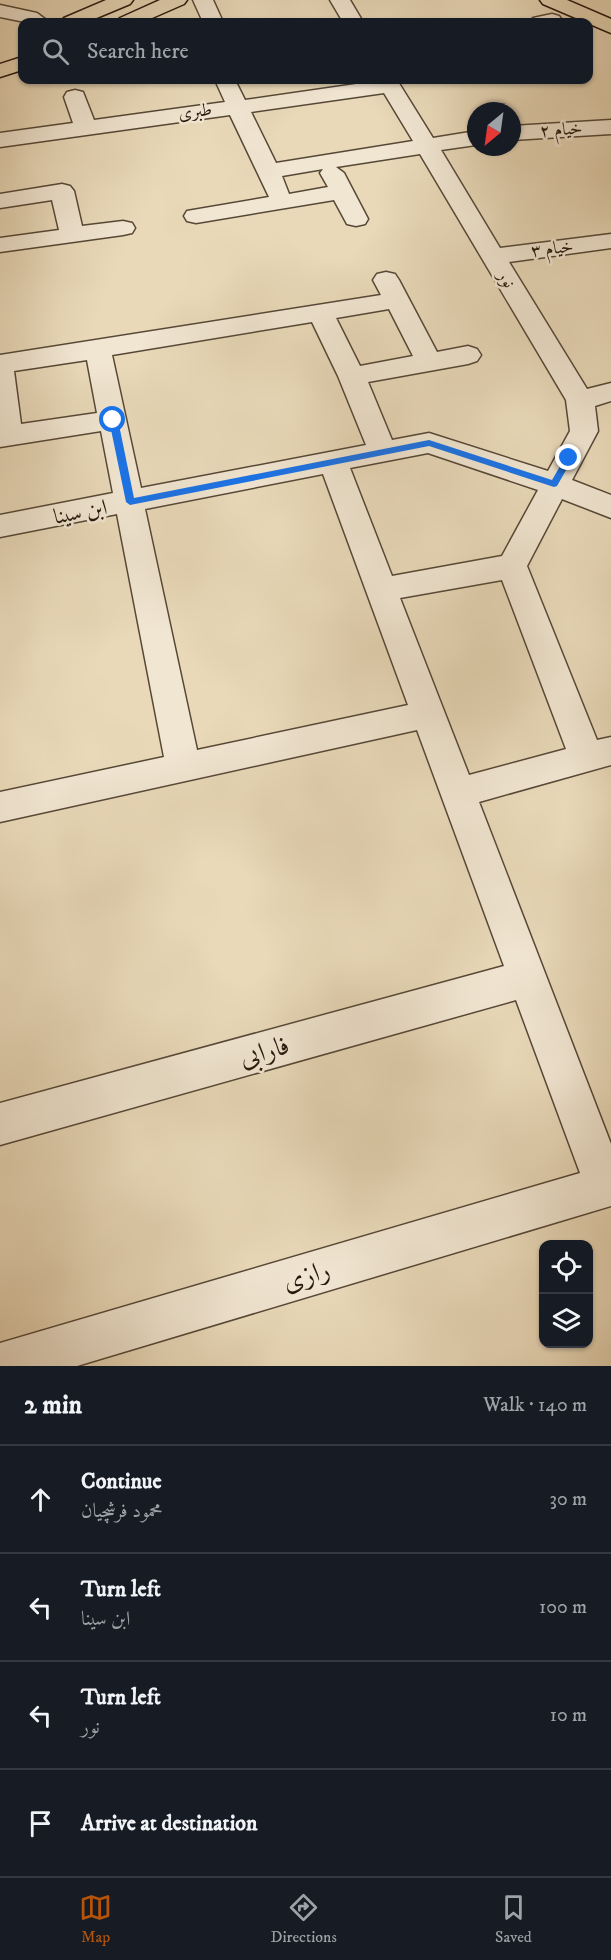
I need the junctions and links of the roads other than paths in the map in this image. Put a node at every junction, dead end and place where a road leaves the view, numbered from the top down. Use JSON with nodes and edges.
{"nodes":[{"id":1,"x":123,"y":0,"type":"edge"},
{"id":2,"x":177,"y":0,"type":"edge"},
{"id":3,"x":203,"y":0,"type":"edge"},
{"id":4,"x":340,"y":0,"type":"edge"},
{"id":5,"x":0,"y":11,"type":"edge"},
{"id":6,"x":547,"y":14,"type":"edge"},
{"id":7,"x":32,"y":18,"type":"edge"},
{"id":8,"x":80,"y":18,"type":"edge"},
{"id":9,"x":137,"y":18,"type":"edge"},
{"id":10,"x":211,"y":18,"type":"edge"},
{"id":11,"x":351,"y":18,"type":"edge"},
{"id":12,"x":567,"y":18,"type":"edge"},
{"id":13,"x":593,"y":23,"type":"edge"},
{"id":14,"x":611,"y":27,"type":"edge"},
{"id":15,"x":18,"y":64,"type":"edge"},
{"id":16,"x":0,"y":71,"type":"edge"},
{"id":17,"x":227,"y":84,"type":"edge"},
{"id":18,"x":382,"y":84,"type":"edge"},
{"id":19,"x":390,"y":84,"type":"edge"},
{"id":20,"x":75,"y":97,"type":"dead end"},
{"id":21,"x":237,"y":105,"type":"junction"},
{"id":22,"x":85,"y":127,"type":"junction"},
{"id":23,"x":611,"y":127,"type":"edge"},
{"id":24,"x":521,"y":133,"type":"edge"},
{"id":25,"x":467,"y":139,"type":"edge"},
{"id":26,"x":0,"y":140,"type":"edge"},
{"id":27,"x":427,"y":146,"type":"junction"},
{"id":28,"x":326,"y":162,"type":"junction"},
{"id":29,"x":268,"y":171,"type":"junction"},
{"id":30,"x":342,"y":192,"type":"junction"},
{"id":31,"x":0,"y":201,"type":"edge"},
{"id":32,"x":283,"y":202,"type":"junction"},
{"id":33,"x":195,"y":216,"type":"dead end"},
{"id":34,"x":357,"y":219,"type":"dead end"},
{"id":35,"x":123,"y":228,"type":"dead end"},
{"id":36,"x":72,"y":234,"type":"junction"},
{"id":37,"x":611,"y":241,"type":"edge"},
{"id":38,"x":0,"y":245,"type":"edge"},
{"id":39,"x":493,"y":256,"type":"junction"},
{"id":40,"x":321,"y":314,"type":"junction"},
{"id":41,"x":98,"y":350,"type":"junction"},
{"id":42,"x":468,"y":355,"type":"dead end"},
{"id":43,"x":429,"y":361,"type":"junction"},
{"id":44,"x":0,"y":365,"type":"edge"},
{"id":45,"x":352,"y":376,"type":"junction"},
{"id":46,"x":611,"y":392,"type":"edge"},
{"id":47,"x":580,"y":400,"type":"junction"},
{"id":48,"x":113,"y":420,"type":"junction"},
{"id":49,"x":4,"y":436,"type":"edge"},
{"id":50,"x":383,"y":452,"type":"junction"},
{"id":51,"x":333,"y":461,"type":"junction"},
{"id":52,"x":554,"y":484,"type":"junction"},
{"id":53,"x":130,"y":502,"type":"junction"},
{"id":54,"x":611,"y":507,"type":"edge"},
{"id":55,"x":0,"y":526,"type":"edge"},
{"id":56,"x":512,"y":566,"type":"junction"},
{"id":57,"x":382,"y":590,"type":"junction"},
{"id":58,"x":429,"y":714,"type":"junction"},
{"id":59,"x":599,"y":755,"type":"edge"},
{"id":60,"x":183,"y":766,"type":"junction"},
{"id":61,"x":459,"y":793,"type":"junction"},
{"id":62,"x":0,"y":807,"type":"edge"},
{"id":63,"x":528,"y":978,"type":"junction"},
{"id":64,"x":0,"y":1124,"type":"edge"},
{"id":65,"x":609,"y":1185,"type":"edge"},
{"id":66,"x":0,"y":1366,"type":"edge"}],
"edges":[{"from":1,"to":8,"type":"main road"},
{"from":2,"to":9,"type":"main road"},
{"from":3,"to":10,"type":"street"},
{"from":4,"to":11,"type":"street"},
{"from":5,"to":7,"type":"street"},
{"from":6,"to":12,"type":"main road"},
{"from":13,"to":14,"type":"main road"},
{"from":15,"to":16,"type":"main road"},
{"from":17,"to":21,"type":"street"},
{"from":18,"to":21,"type":"street","name":"طبری"},
{"from":19,"to":27,"type":"street","name":"نور"},
{"from":20,"to":22,"type":"street"},
{"from":21,"to":22,"type":"street","name":"طبری"},
{"from":21,"to":29,"type":"street"},
{"from":22,"to":26,"type":"street","name":"طبری"},
{"from":23,"to":24,"type":"street","name":"خیام ۲"},
{"from":25,"to":27,"type":"street"},
{"from":27,"to":28,"type":"street"},
{"from":27,"to":39,"type":"street","name":"نور"},
{"from":28,"to":29,"type":"street"},
{"from":28,"to":30,"type":"street"},
{"from":29,"to":32,"type":"street"},
{"from":30,"to":32,"type":"street"},
{"from":30,"to":34,"type":"street"},
{"from":31,"to":36,"type":"street"},
{"from":32,"to":33,"type":"street"},
{"from":35,"to":36,"type":"street"},
{"from":36,"to":38,"type":"street"},
{"from":37,"to":39,"type":"street","name":"خیام ۳"},
{"from":39,"to":47,"type":"street","name":"نور"},
{"from":40,"to":41,"type":"street"},
{"from":40,"to":43,"type":"street"},
{"from":40,"to":45,"type":"street"},
{"from":41,"to":44,"type":"street"},
{"from":41,"to":48,"type":"street"},
{"from":42,"to":43,"type":"street"},
{"from":43,"to":45,"type":"street"},
{"from":44,"to":49,"type":"street"},
{"from":45,"to":50,"type":"street"},
{"from":46,"to":47,"type":"street"},
{"from":47,"to":52,"type":"street","name":"نور"},
{"from":48,"to":49,"type":"street"},
{"from":48,"to":53,"type":"street"},
{"from":50,"to":51,"type":"street","name":"ابن سینا"},
{"from":50,"to":52,"type":"street","name":"ابن سینا"},
{"from":51,"to":53,"type":"street","name":"ابن سینا"},
{"from":51,"to":57,"type":"street"},
{"from":52,"to":54,"type":"street","name":"ابن سینا"},
{"from":52,"to":56,"type":"street","name":"نور"},
{"from":53,"to":55,"type":"street","name":"ابن سینا"},
{"from":53,"to":60,"type":"street"},
{"from":56,"to":57,"type":"street"},
{"from":56,"to":59,"type":"street"},
{"from":57,"to":58,"type":"street"},
{"from":58,"to":60,"type":"street"},
{"from":58,"to":61,"type":"street"},
{"from":59,"to":61,"type":"street"},
{"from":60,"to":62,"type":"street"},
{"from":61,"to":63,"type":"street"},
{"from":63,"to":64,"type":"street","name":"فارابی"},
{"from":63,"to":65,"type":"street"},
{"from":65,"to":66,"type":"street","name":"رازی"}]}
